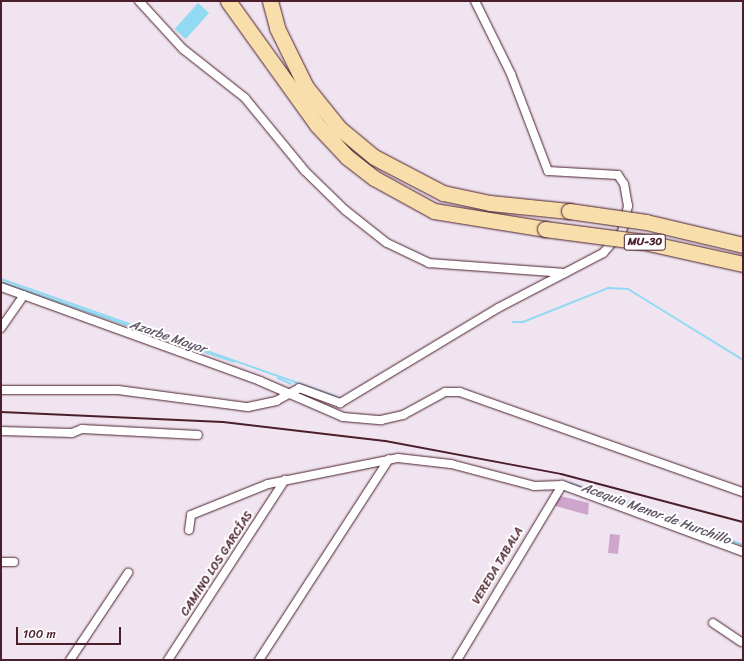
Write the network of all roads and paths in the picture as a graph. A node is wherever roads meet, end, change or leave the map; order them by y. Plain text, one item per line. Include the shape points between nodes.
1 (139, 1) edge
2 (228, 1) edge
3 (270, 1) edge
4 (475, 1) edge
5 (743, 245) edge
6 (743, 264) edge
7 (566, 273) junction
8 (1, 287) edge
9 (24, 295) junction
10 (1, 328) edge
11 (1, 390) edge
12 (292, 394) junction
13 (1, 432) edge
14 (198, 435) dead end
15 (389, 460) junction
16 (285, 480) junction
17 (562, 485) junction
18 (743, 492) edge
19 (190, 530) dead end
20 (743, 552) edge
21 (1, 562) edge
22 (14, 562) dead end
23 (128, 573) dead end
24 (713, 623) dead end
25 (741, 642) dead end
26 (70, 660) edge
27 (168, 660) edge
28 (259, 660) edge
29 (457, 660) edge

1 - 7 street via 183,50 245,98 305,171 345,210 386,243 429,263
2 - 6 highway, MU-30, bridge via 317,125 363,170 403,197 434,210 524,226 644,242
3 - 5 highway, MU-30, bridge via 277,28 299,76 348,137 384,164 430,188 512,205 646,222
4 - 7 street via 511,74 548,171 618,176 628,195 622,232 594,259
7 - 12 street via 498,308 340,403 299,388
8 - 9 street
9 - 10 street
9 - 12 street
11 - 12 street via 118,390 248,408
12 - 18 street via 343,416 381,420 403,415 446,392 460,392
13 - 14 street via 72,433 82,429
15 - 16 street
15 - 17 street via 451,464 534,486
15 - 28 street
16 - 19 street via 191,515
16 - 27 street, CAMINO LOS GARCÍAS
17 - 20 street
17 - 29 street, VEREDA TABALA
21 - 22 street
23 - 26 street
24 - 25 street

